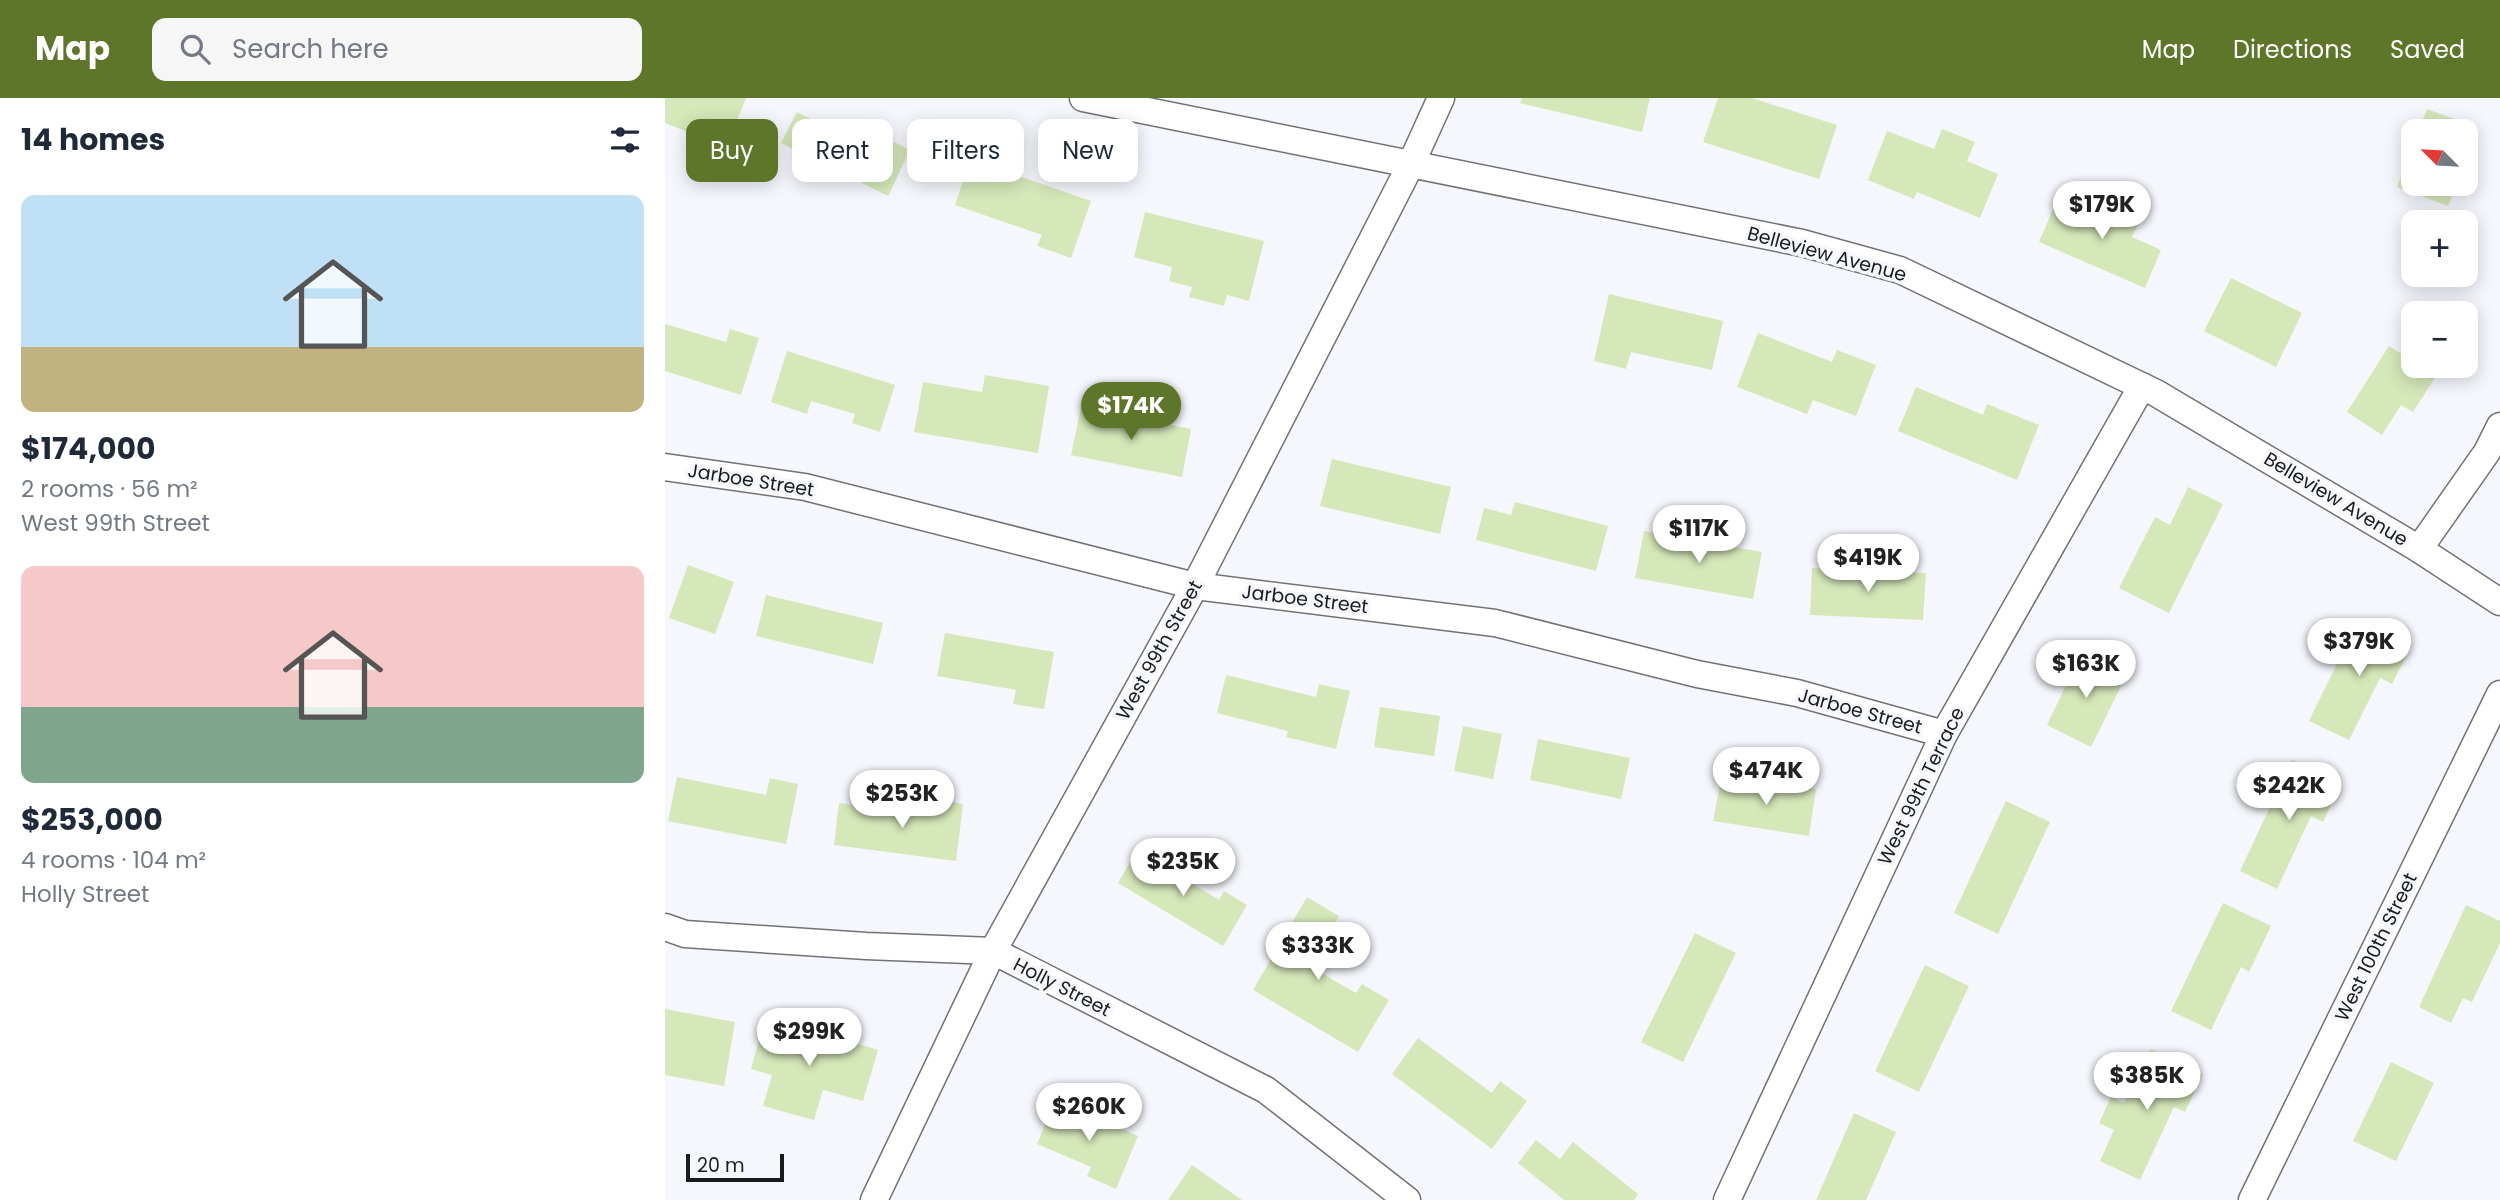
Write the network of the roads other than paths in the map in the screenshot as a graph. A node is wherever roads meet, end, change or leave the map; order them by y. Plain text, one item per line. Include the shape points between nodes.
1 (1083, 98) edge
2 (1441, 98) edge
3 (1411, 164) junction
4 (2142, 386) junction
5 (2500, 426) edge
6 (665, 467) edge
7 (2419, 549) junction
8 (1195, 586) junction
9 (2500, 603) edge
10 (2500, 694) edge
11 (1944, 734) junction
12 (665, 927) edge
13 (993, 951) junction
14 (874, 1200) edge
15 (1407, 1200) edge
16 (1727, 1200) edge
17 (2252, 1200) edge

1 - 3 street, Belleview Avenue
2 - 3 street, West 99th Street
3 - 4 street, Belleview Avenue via 1802,243 1900,270
3 - 8 street, West 99th Street
4 - 7 street, Belleview Avenue
4 - 11 street, West 99th Terrace
5 - 7 street
6 - 8 street, Jarboe Street via 805,486
7 - 9 street, Belleview Avenue
8 - 11 street, Jarboe Street via 1495,623 1697,674 1797,693
8 - 13 street, West 99th Street
10 - 17 street, West 100th Street
11 - 16 street, West 99th Terrace
12 - 13 street, Holly Street via 685,934
13 - 14 street, West 99th Street
13 - 15 street, Holly Street via 1266,1090

